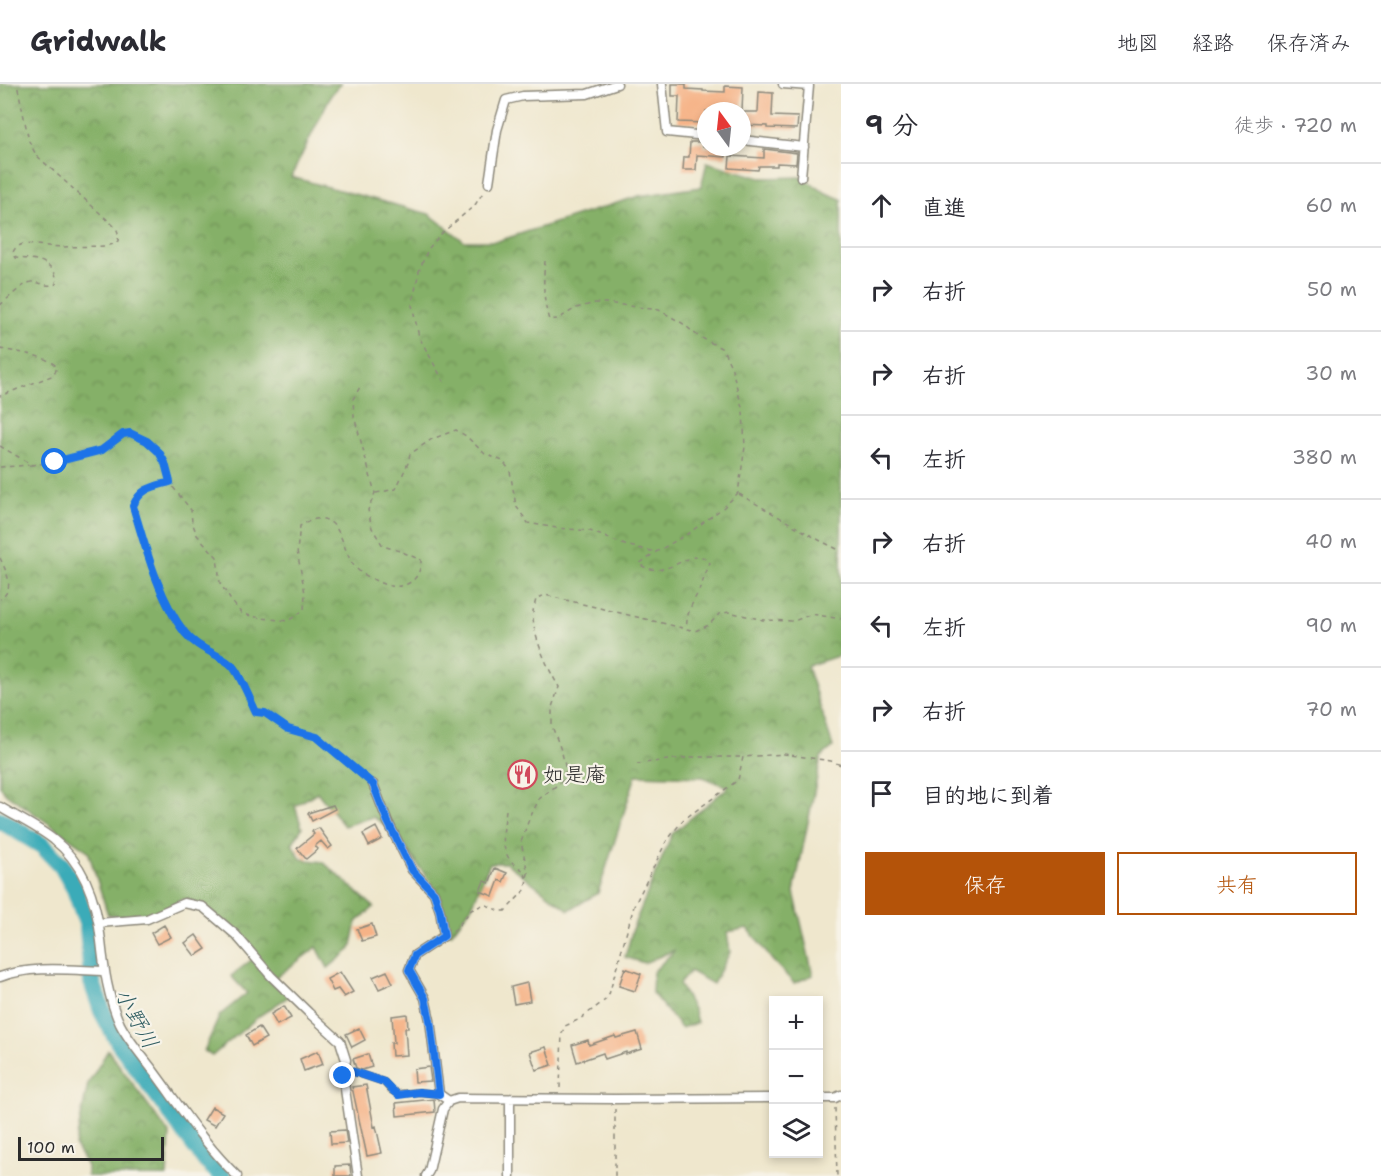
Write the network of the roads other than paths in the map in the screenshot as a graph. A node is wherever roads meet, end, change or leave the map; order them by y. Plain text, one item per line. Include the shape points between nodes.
1 (616, 84) edge
2 (662, 84) edge
3 (783, 84) edge
4 (697, 135) edge
5 (751, 141) edge
6 (804, 147) junction
7 (801, 177) dead end
8 (489, 183) road end
9 (373, 784) road end
10 (0, 807) edge
11 (99, 922) junction
12 (105, 971) junction
13 (0, 977) edge
14 (345, 1069) junction
15 (439, 1094) junction
16 (838, 1096) edge
17 (769, 1098) edge
18 (823, 1098) edge
19 (510, 1099) junction
20 (449, 1101) junction
21 (237, 1176) edge
22 (358, 1176) edge
23 (426, 1176) edge
24 (510, 1176) edge

1 - 8 street via 587,93 506,100
2 - 4 street via 667,132
3 - 6 street via 809,86
5 - 6 street
6 - 7 street
9 - 15 street via 412,870 434,893 440,911 444,936 415,955 409,970 425,998
10 - 11 street via 54,841 74,860 85,879
11 - 12 street
11 - 14 street via 147,919 184,903 203,907 236,935 271,976 340,1041
12 - 13 street via 40,970
12 - 21 street via 121,1026 196,1129
14 - 15 lane via 384,1082 398,1095
14 - 22 street
15 - 20 street
16 - 18 street
17 - 19 street
19 - 20 street
19 - 24 street
20 - 23 street via 443,1109

